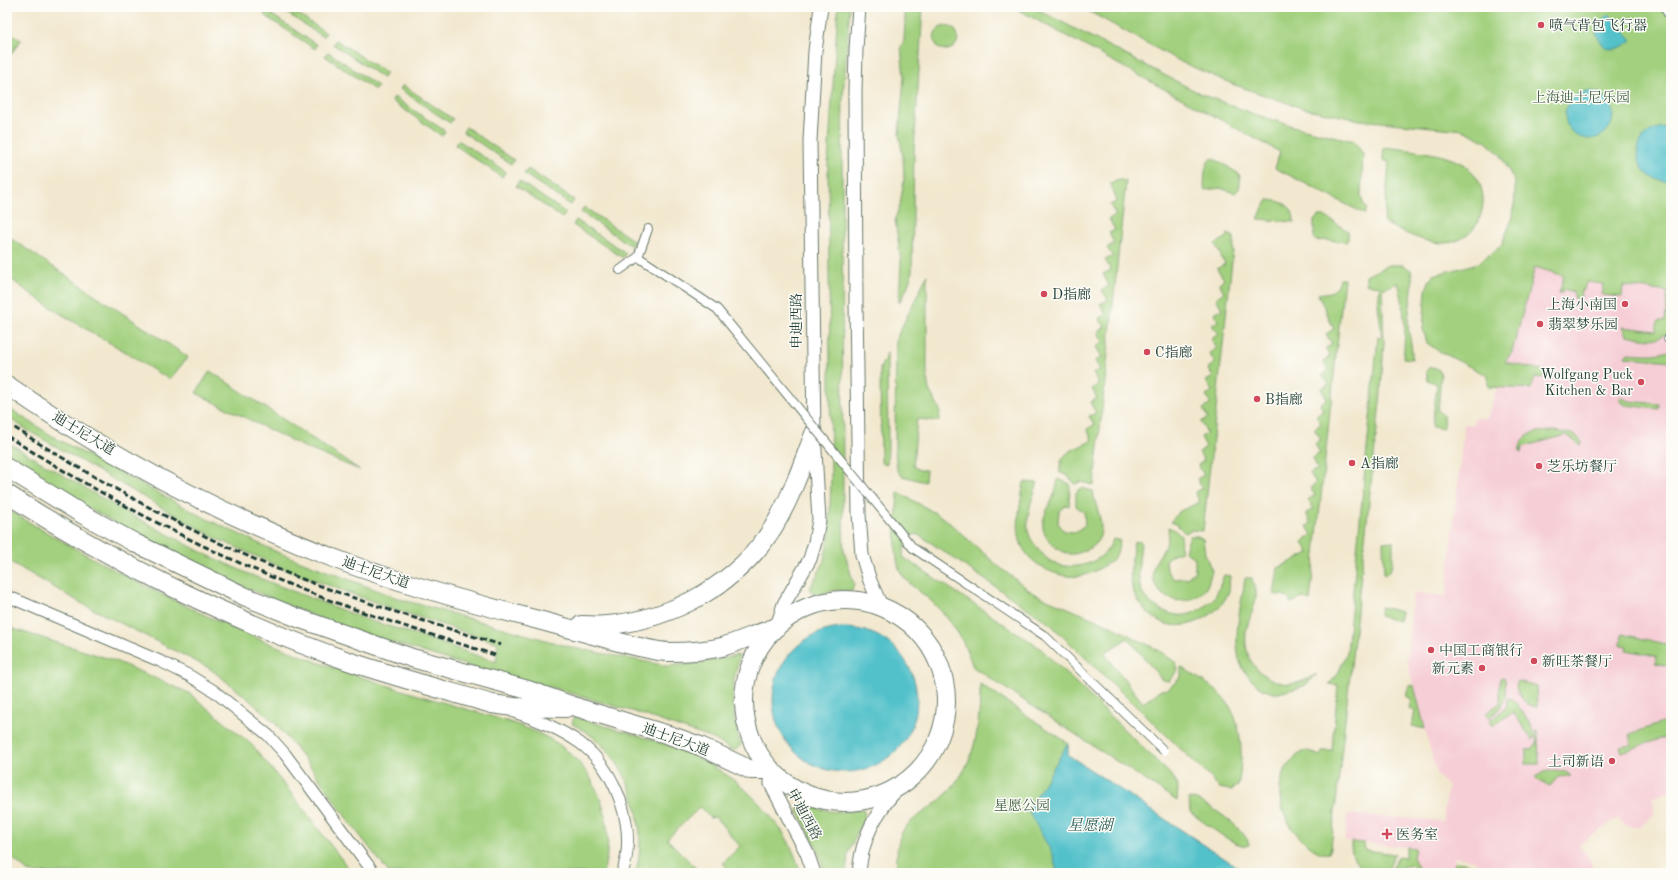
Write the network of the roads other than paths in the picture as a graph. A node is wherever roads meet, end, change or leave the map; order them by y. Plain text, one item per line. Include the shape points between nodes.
1 (821, 7) edge
2 (859, 7) edge
3 (1664, 7) edge
4 (1671, 18) edge
5 (648, 229) dead end
6 (638, 257) junction
7 (620, 270) dead end
8 (7, 385) edge
9 (814, 434) junction
10 (7, 468) edge
11 (7, 494) edge
12 (7, 596) edge
13 (882, 608) junction
14 (556, 625) junction
15 (777, 627) junction
16 (492, 704) junction
17 (579, 708) junction
18 (1164, 752) dead end
19 (771, 770) junction
20 (904, 784) junction
21 (623, 871) edge
22 (373, 872) edge
23 (814, 873) edge
24 (859, 873) edge

1 - 9 street, 申迪西路 via 815,51 810,141
2 - 13 street via 856,49 856,301 859,514 862,555
3 - 4 street
5 - 6 street
6 - 7 street
6 - 18 street, bridge via 717,309 913,548 1045,636
8 - 14 highway, 迪士尼大道 via 75,428 180,488 290,540 403,582 477,605
9 - 14 highway via 774,526 752,556 723,582 665,613 640,620 608,625
9 - 15 street, 申迪西路 via 819,520 815,542 810,559 784,604
10 - 17 highway, 迪士尼大道 via 135,543 244,596 356,640 548,696
11 - 16 highway, 迪士尼大道 via 125,562 235,615 347,660
12 - 22 street via 162,662 214,691 268,735 285,754
13 - 15 highway via 867,603 834,601 804,609
13 - 20 highway via 899,617 928,644 937,661 946,700 939,738 918,771
14 - 15 highway, 迪士尼大道 via 667,652 701,651 721,647
15 - 19 highway via 757,652 746,681 745,713 753,744
16 - 17 highway, 迪士尼大道 via 514,708
16 - 21 street via 562,732 581,744 598,760 612,780 622,804 627,834
17 - 19 highway, 迪士尼大道 via 700,746 752,770
19 - 20 highway via 795,789 812,797 835,802 859,802 877,797
19 - 23 street, 申迪西路 via 770,784 807,853
20 - 24 street via 886,802 874,822 865,842

